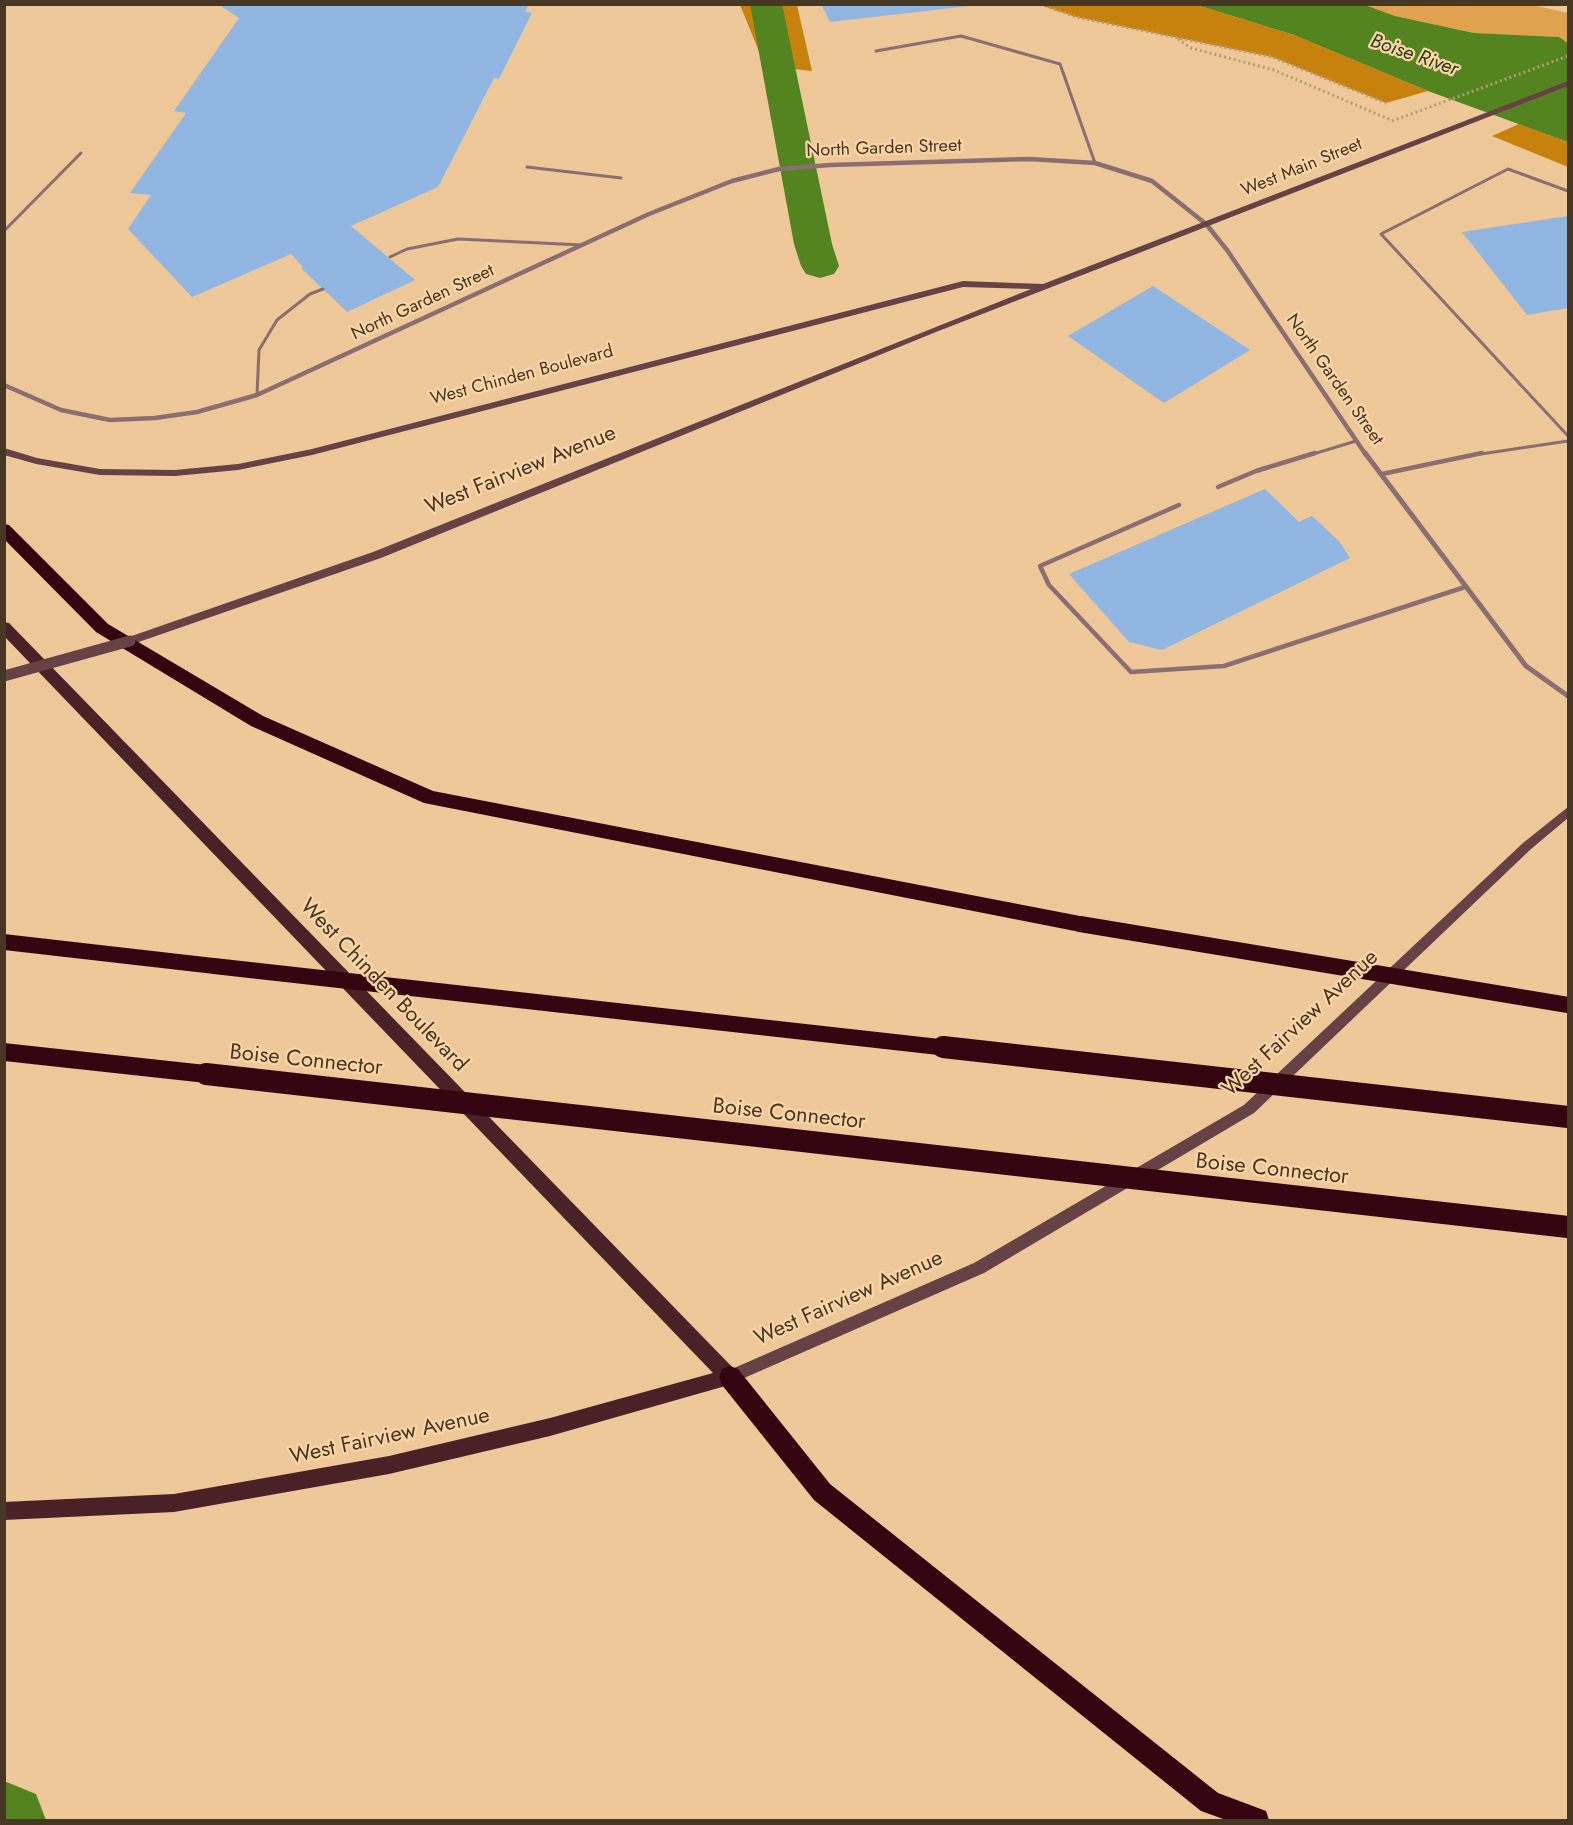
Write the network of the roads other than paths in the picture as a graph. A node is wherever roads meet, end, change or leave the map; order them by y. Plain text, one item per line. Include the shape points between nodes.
1 (876, 51) dead end
2 (1569, 83) edge
3 (81, 153) dead end
4 (1095, 163) junction
5 (527, 167) dead end
6 (621, 178) dead end
7 (1569, 191) edge
8 (1206, 224) junction
9 (4, 231) edge
10 (582, 245) junction
11 (390, 257) dead end
12 (1047, 286) junction
13 (323, 289) dead end
14 (4, 385) edge
15 (257, 395) junction
16 (1569, 436) edge
17 (1356, 441) junction
18 (1569, 441) edge
19 (4, 451) edge
20 (1382, 474) junction
21 (1218, 487) dead end
22 (1179, 505) dead end
23 (4, 529) edge
24 (1465, 587) junction
25 (4, 627) edge
26 (4, 676) edge
27 (1569, 696) edge
28 (1569, 812) edge
29 (4, 942) edge
30 (1569, 1005) edge
31 (4, 1052) edge
32 (1569, 1117) edge
33 (1569, 1227) edge
34 (730, 1377) junction
35 (4, 1511) edge
36 (1257, 1821) edge

1 - 4 lane via 961,36 1060,64
2 - 8 main road, West Main Street
3 - 9 lane
4 - 8 street, North Garden Street via 1152,181
4 - 10 street, North Garden Street via 1029,159 779,169 673,203
5 - 6 lane
7 - 16 lane via 1508,170 1381,234
8 - 12 main road, West Main Street
8 - 17 street, North Garden Street
10 - 11 lane via 458,239 407,249
10 - 15 street, North Garden Street
12 - 19 main road, West Chinden Boulevard via 963,284 312,452 238,467 175,473 100,472
12 - 26 main road, West Fairview Avenue, bridge via 377,555 151,634
13 - 15 lane via 310,294 277,320 259,351
14 - 15 street, North Garden Street via 61,410 110,420 197,412
17 - 20 street, North Garden Street
17 - 21 lane via 1256,471
18 - 20 lane via 1498,450
20 - 24 street, North Garden Street
22 - 24 lane via 1040,566 1049,585 1131,672 1224,666
23 - 30 highway, bridge via 102,628 256,721 430,798 1080,924
24 - 27 street, North Garden Street via 1526,666
25 - 34 main road, West Chinden Boulevard
28 - 34 main road, West Fairview Avenue via 1527,846 1249,1109 979,1268
29 - 32 highway, bridge
31 - 33 highway, Boise Connector, bridge
34 - 35 main road, West Fairview Avenue via 550,1427 389,1465 174,1503
34 - 36 highway via 822,1492 1210,1802

